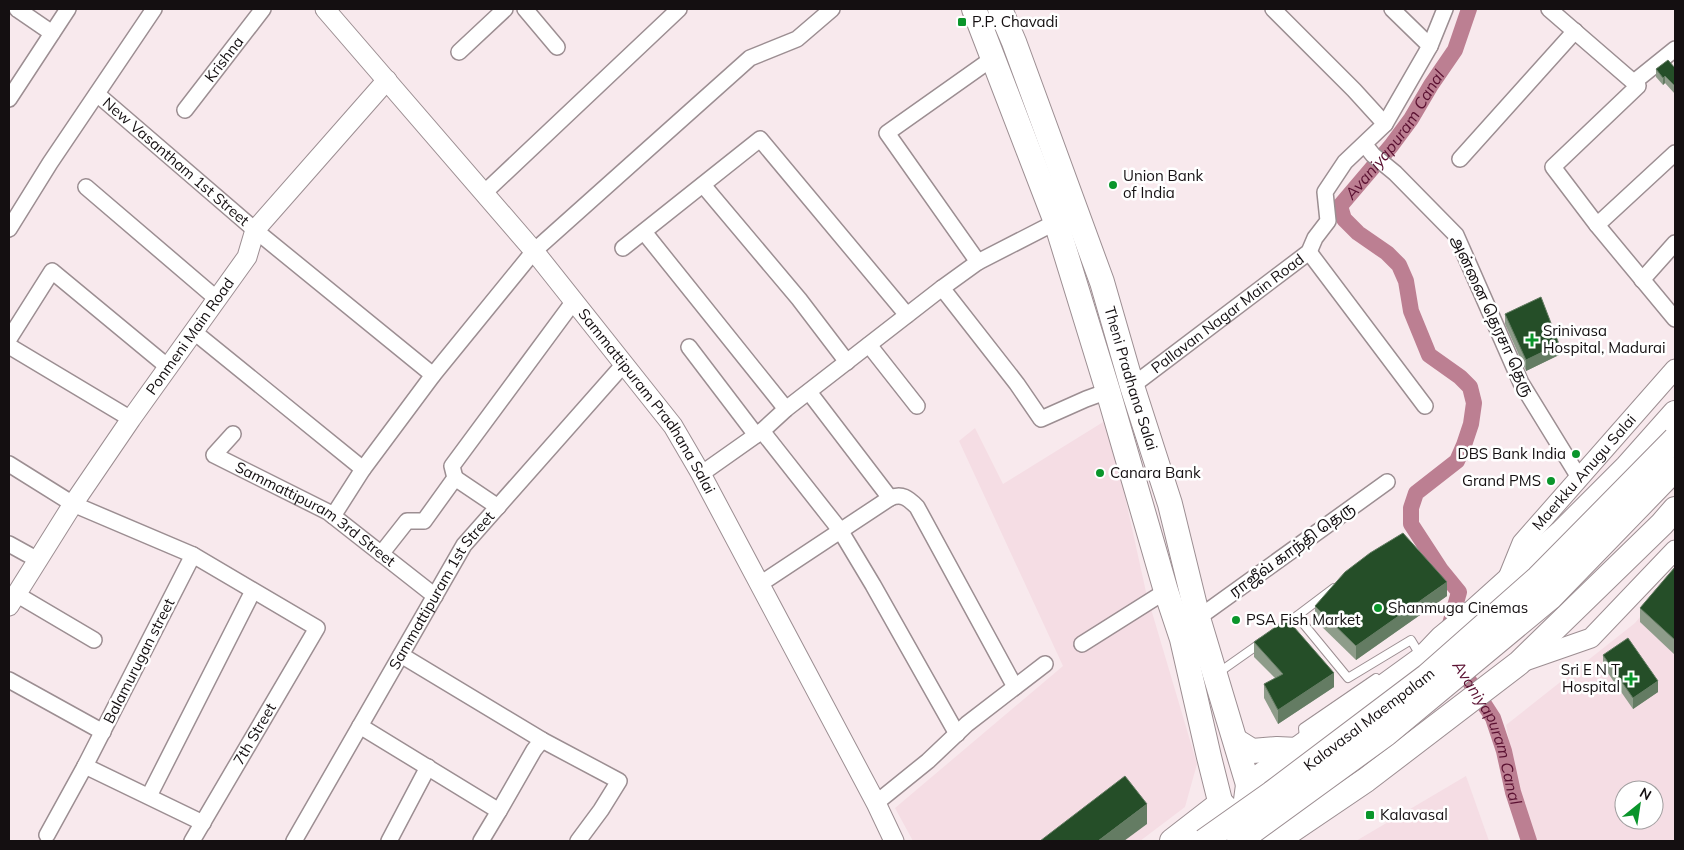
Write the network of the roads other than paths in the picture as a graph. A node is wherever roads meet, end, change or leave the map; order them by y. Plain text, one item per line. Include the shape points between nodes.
1 (17, 9) edge
2 (68, 9) edge
3 (154, 9) edge
4 (263, 9) edge
5 (325, 9) edge
6 (505, 9) edge
7 (524, 9) edge
8 (679, 9) edge
9 (832, 9) edge
10 (974, 9) edge
11 (1000, 9) edge
12 (1272, 9) edge
13 (1392, 9) edge
14 (1445, 9) edge
15 (1549, 9) edge
16 (1575, 31) junction
17 (52, 33) junction
18 (1430, 46) junction
19 (557, 47) dead end
20 (1675, 49) edge
21 (459, 52) dead end
22 (993, 58) junction
23 (387, 80) junction
24 (1634, 82) junction
25 (97, 94) junction
26 (9, 98) edge
27 (185, 110) dead end
28 (1385, 124) junction
29 (1369, 150) junction
30 (1675, 153) edge
31 (1460, 159) dead end
32 (703, 185) junction
33 (86, 187) dead end
34 (484, 193) junction
35 (1056, 222) junction
36 (1597, 225) junction
37 (9, 229) edge
38 (255, 230) junction
39 (644, 232) junction
40 (1675, 242) edge
41 (623, 248) dead end
42 (534, 251) junction
43 (1309, 252) junction
44 (978, 262) junction
45 (1642, 280) junction
46 (942, 288) junction
47 (217, 299) junction
48 (574, 301) junction
49 (907, 315) junction
50 (1675, 319) edge
51 (193, 331) junction
52 (9, 339) edge
53 (868, 345) junction
54 (9, 346) edge
55 (689, 347) dead end
56 (846, 362) junction
57 (624, 364) junction
58 (168, 366) junction
59 (1675, 369) edge
60 (433, 375) junction
61 (1132, 386) junction
62 (1108, 391) junction
63 (809, 392) junction
64 (917, 406) dead end
65 (1425, 406) dead end
66 (786, 409) junction
67 (1675, 413) edge
68 (131, 419) junction
69 (759, 433) junction
70 (233, 434) dead end
71 (1675, 440) edge
72 (9, 464) edge
73 (1675, 469) edge
74 (363, 470) junction
75 (701, 474) junction
76 (455, 478) junction
77 (1580, 479) junction
78 (1387, 482) dead end
79 (890, 498) junction
80 (73, 504) junction
81 (498, 507) junction
82 (1675, 509) edge
83 (333, 516) junction
84 (840, 530) junction
85 (9, 544) edge
86 (1675, 550) edge
87 (381, 554) junction
88 (193, 555) junction
89 (38, 560) junction
90 (1341, 582) edge
91 (1506, 583) junction
92 (760, 584) junction
93 (254, 591) junction
94 (1166, 591) junction
95 (435, 596) junction
96 (12, 600) edge
97 (1297, 616) junction
98 (1198, 618) junction
99 (1274, 632) edge
100 (1267, 638) edge
101 (94, 640) dead end
102 (1082, 644) dead end
103 (401, 655) junction
104 (1422, 659) junction
105 (1044, 664) dead end
106 (1510, 670) junction
107 (1215, 676) junction
108 (9, 680) edge
109 (1015, 687) junction
110 (360, 726) junction
111 (103, 732) junction
112 (957, 734) junction
113 (542, 740) junction
114 (1236, 741) junction
115 (1301, 748) junction
116 (1209, 757) junction
117 (85, 766) junction
118 (428, 767) junction
119 (1366, 780) junction
120 (1248, 785) junction
121 (149, 796) junction
122 (876, 803) junction
123 (1221, 803) junction
124 (499, 811) junction
125 (203, 823) junction
126 (47, 835) dead end
127 (1238, 837) edge
128 (192, 841) edge
129 (294, 841) edge
130 (389, 841) edge
131 (481, 841) edge
132 (578, 841) edge
133 (894, 841) edge
134 (1154, 841) edge
135 (1172, 841) edge
136 (1204, 841) edge
137 (1261, 841) edge
138 (1265, 841) edge
139 (1276, 841) edge
140 (1304, 841) edge

1 - 17 street
2 - 17 street
3 - 25 street
4 - 27 street, Krishna
5 - 23 street, Sammattipuram Pradhana Salai
6 - 21 street
7 - 19 street
8 - 34 street
9 - 42 street via 797,39 750,58
10 - 22 main road, Theni Pradhana Salai
11 - 61 main road, Theni Pradhana Salai via 1102,282
12 - 28 street
13 - 18 street
14 - 18 street, Pallavan Nagar Main Road
15 - 16 street
16 - 24 street
16 - 31 street
17 - 26 street
18 - 28 street, Pallavan Nagar Main Road
20 - 24 street
22 - 35 main road, Theni Pradhana Salai
22 - 44 street via 887,133
23 - 34 street, Sammattipuram Pradhana Salai
23 - 38 street, Ponmeni Main Road
24 - 36 street via 1638,86 1553,167
25 - 37 street
25 - 38 street, New Vasantham 1st Street
28 - 29 street, Pallavan Nagar Main Road
29 - 43 street, Pallavan Nagar Main Road via 1345,162 1325,192 1328,222
29 - 77 street, அன்னை தெரசா தெரு via 1456,235 1522,383
30 - 36 street
32 - 39 street
32 - 49 street via 760,139
32 - 56 street via 799,299
33 - 47 street
34 - 42 street, Sammattipuram Pradhana Salai
35 - 44 street
35 - 62 main road, Theni Pradhana Salai
36 - 45 street
38 - 47 street, Ponmeni Main Road via 247,257
38 - 60 street, New Vasantham 1st Street
39 - 41 street
39 - 66 street
40 - 45 street
42 - 48 street, Sammattipuram Pradhana Salai
42 - 60 street
43 - 61 street, Pallavan Nagar Main Road
43 - 65 street
44 - 46 street
45 - 50 street
46 - 49 street
46 - 62 street via 1041,420
47 - 51 street, Ponmeni Main Road
48 - 57 street, Sammattipuram Pradhana Salai
48 - 76 street via 452,466
49 - 53 street
51 - 58 street, Ponmeni Main Road
51 - 74 street
52 - 58 street via 52,271
53 - 56 street
53 - 64 street
54 - 68 street
55 - 69 street
56 - 63 street
57 - 75 street, Sammattipuram Pradhana Salai via 673,426
57 - 81 street, Sammattipuram 1st Street
58 - 68 street, Ponmeni Main Road
59 - 77 street, Maerkku Anugu Salai
60 - 74 street
61 - 98 main road, Theni Pradhana Salai via 1170,504
62 - 94 main road, Theni Pradhana Salai
63 - 66 street
63 - 79 street
66 - 69 street
67 - 91 main road via 1574,520
68 - 80 street, Ponmeni Main Road
69 - 75 street
69 - 84 street
70 - 83 street, Sammattipuram 3rd Street via 214,455
71 - 136 main road, Kalavasal Maempalam, bridge via 1538,578 1427,676
72 - 80 street
73 - 127 main road, Kalavasal Maempalam, bridge via 1551,597 1386,734
74 - 83 street
75 - 92 street, Sammattipuram Pradhana Salai
76 - 81 street
76 - 87 street via 424,521 407,521
77 - 91 street, Maerkku Anugu Salai via 1522,543
78 - 98 street, ராஜீவ் காந்தி தெரு
79 - 84 street
79 - 109 street via 898,495 907,497 917,507
80 - 88 street
80 - 89 street, Ponmeni Main Road
81 - 95 street, Sammattipuram 1st Street via 464,545
82 - 106 main road
83 - 87 street, Sammattipuram 3rd Street
84 - 92 street
84 - 112 street
85 - 89 street
86 - 106 street via 1592,638
87 - 95 street, Sammattipuram 3rd Street
88 - 93 street
88 - 111 street, Balamurugan street
89 - 96 street, Ponmeni Main Road
90 - 97 lane
91 - 104 main road
92 - 122 street, Sammattipuram Pradhana Salai
93 - 121 street
93 - 125 street, 7th Street via 317,628
94 - 102 street
94 - 116 main road, Theni Pradhana Salai via 1182,639
95 - 103 street, Sammattipuram 1st Street
96 - 101 street
97 - 99 lane
97 - 104 lane via 1348,678 1411,640
98 - 107 main road, Theni Pradhana Salai
100 - 107 lane
103 - 110 street, Sammattipuram 1st Street
103 - 113 street
104 - 115 main road via 1389,673
105 - 109 street
106 - 119 main road
107 - 114 main road, Theni Pradhana Salai
108 - 111 street
109 - 112 street
110 - 118 street
110 - 129 street, Sammattipuram 1st Street
111 - 117 street, Balamurugan street
112 - 122 street
113 - 124 street
113 - 132 street via 619,782
114 - 115 main road via 1252,751
114 - 120 main road, Theni Pradhana Salai
115 - 120 main road
116 - 123 main road, Theni Pradhana Salai
116 - 134 main road via 1208,781 1200,805
117 - 121 street
117 - 126 street, Balamurugan street
118 - 124 street
118 - 130 street
119 - 139 main road
119 - 140 main road via 1361,802
120 - 127 main road
120 - 138 main road, Theni Pradhana Salai
121 - 125 street
122 - 133 street, Sammattipuram Pradhana Salai
123 - 127 main road, Theni Pradhana Salai
123 - 135 main road
124 - 131 street
125 - 128 street, 7th Street
127 - 137 main road

